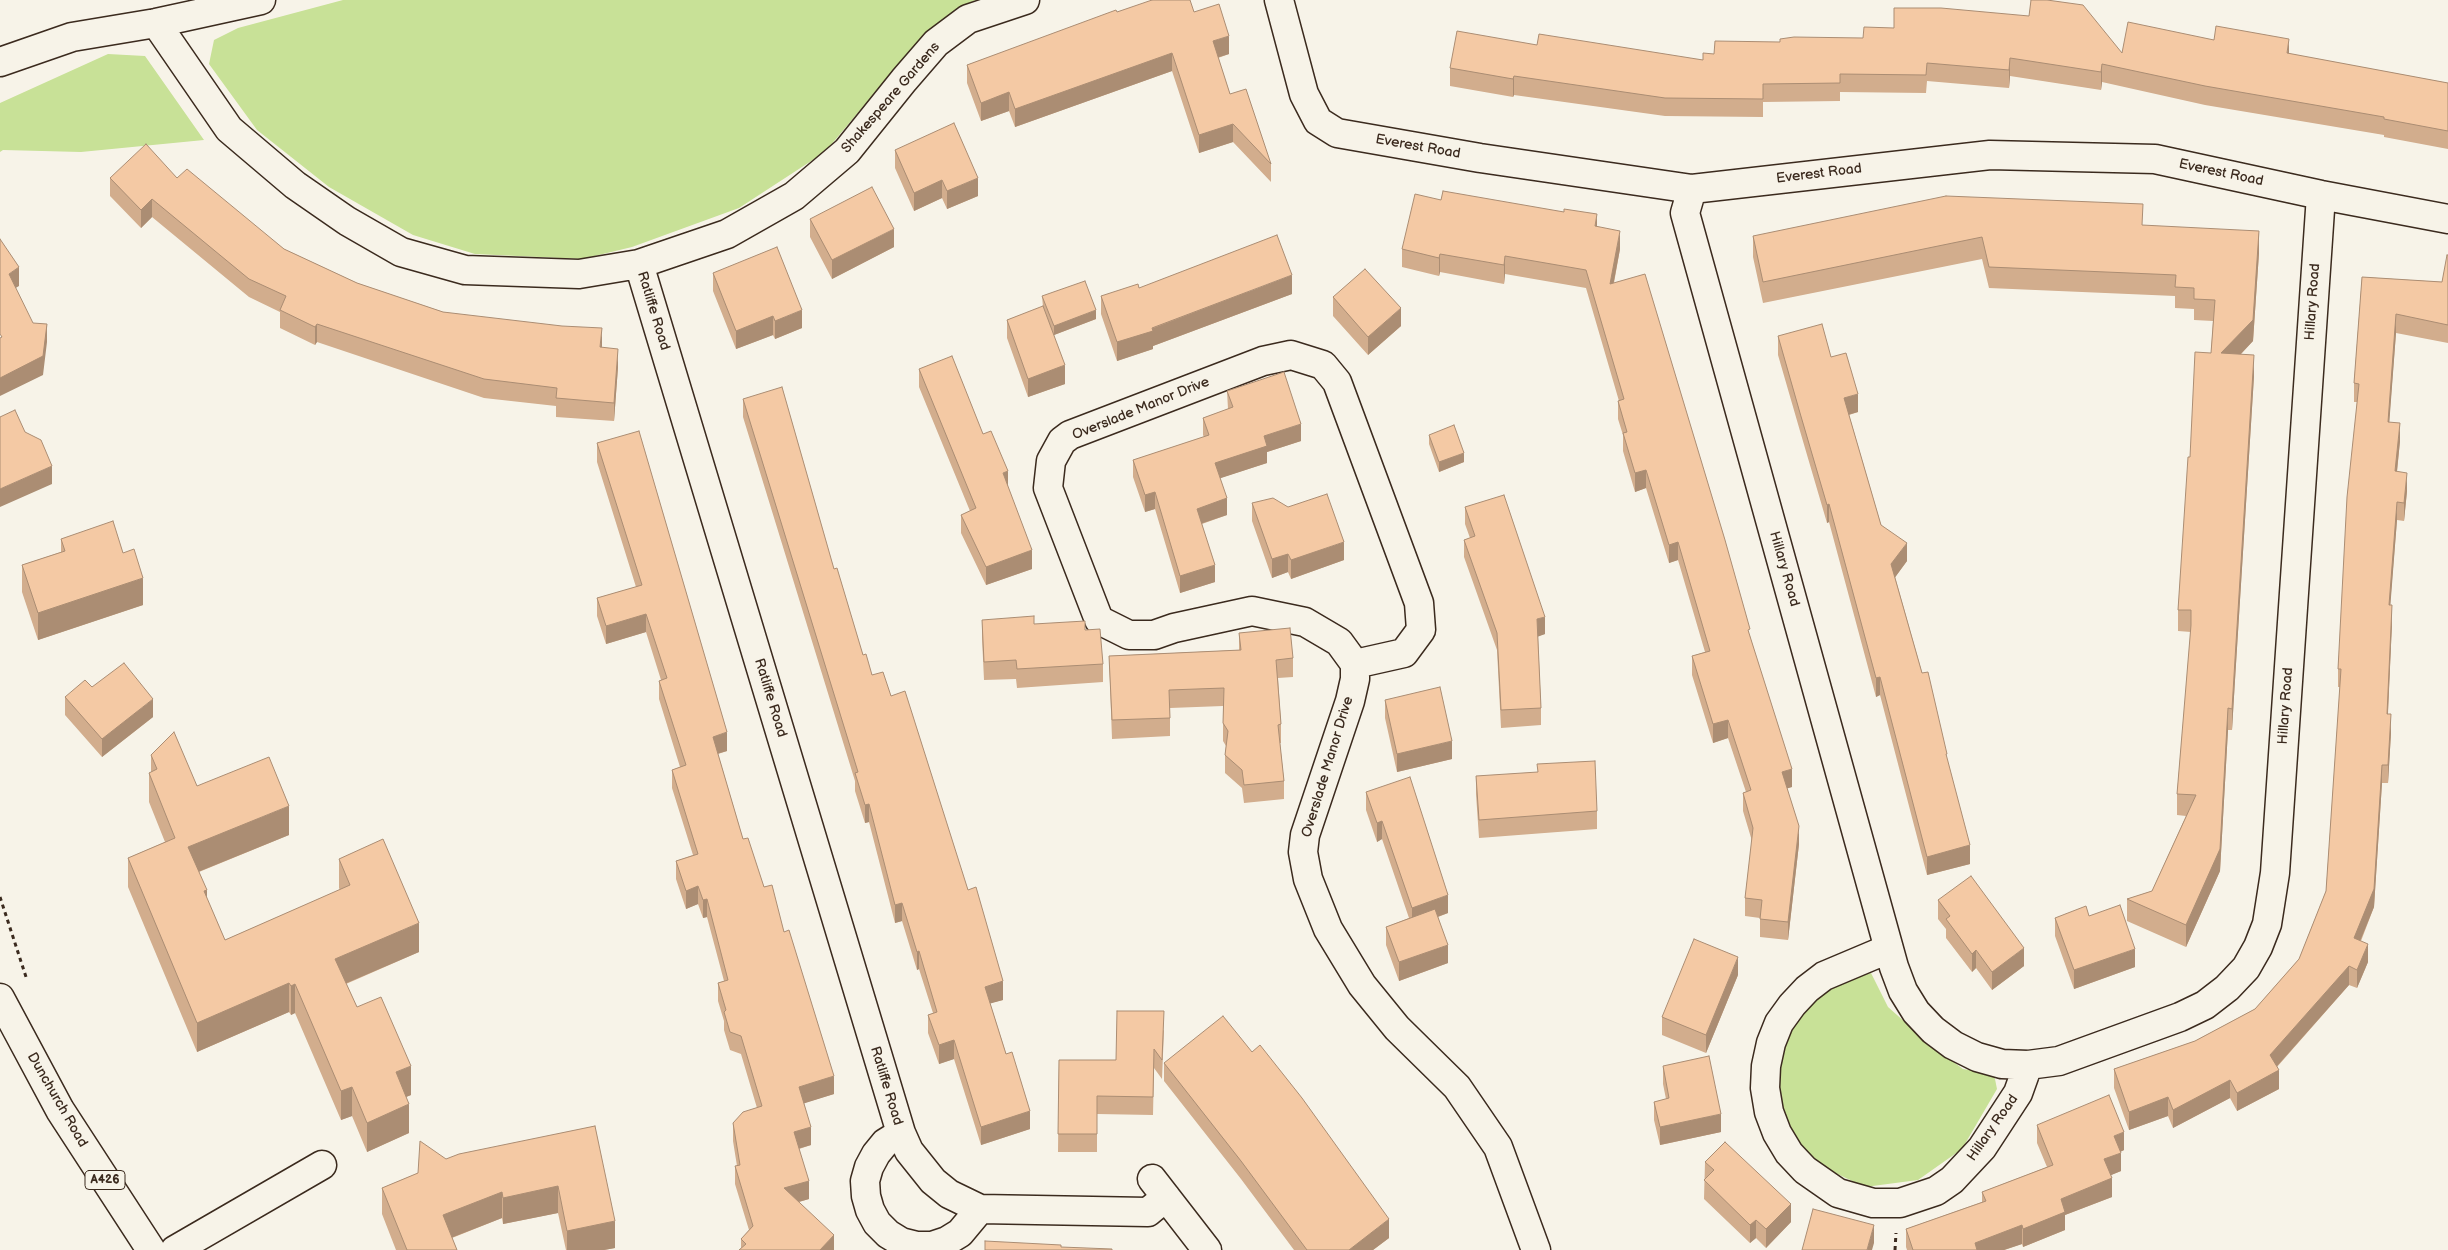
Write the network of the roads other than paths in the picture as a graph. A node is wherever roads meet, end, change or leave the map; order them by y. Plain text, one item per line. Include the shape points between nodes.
1 (261, 0) edge
2 (1025, 0) edge
3 (1279, 0) edge
4 (218, 4) edge
5 (156, 23) junction
6 (0, 62) edge
7 (1692, 189) junction
8 (2321, 195) junction
9 (2448, 220) edge
10 (639, 264) junction
11 (1355, 664) junction
12 (1888, 949) junction
13 (0, 998) edge
14 (2028, 1065) junction
15 (900, 1133) junction
16 (322, 1164) dead end
17 (980, 1209) junction
18 (143, 1247) edge
19 (175, 1250) edge
20 (1206, 1250) edge
21 (1536, 1250) edge

1 - 4 main road
2 - 10 main road, Shakespeare Gardens via 968,19 936,43 847,151 794,196 727,234
3 - 7 main road, Everest Road via 1304,94 1318,121 1337,133
4 - 5 main road
5 - 6 main road via 72,37
5 - 10 main road, Shakespeare Gardens via 229,129 295,185 347,221 401,252 465,270 513,273 579,274
7 - 8 main road, Everest Road via 1990,155 2155,159
7 - 12 main road, Hillary Road via 1685,213
8 - 9 main road, Everest Road
8 - 14 main road, Hillary Road via 2275,873 2267,924 2246,968 2205,1005 2060,1061
10 - 15 main road, Ratliffe Road
11 - 11 main road, Overslade Manor Drive via 1404,653 1421,630 1419,603 1337,382 1323,365 1291,355 1263,361 1070,435 1062,442 1051,461 1048,488 1099,620 1129,634 1154,635 1252,611 1305,622 1339,642
11 - 21 main road, Overslade Manor Drive via 1350,701 1305,835 1303,852 1308,879 1328,929 1362,985 1397,1028 1457,1087 1498,1147
12 - 14 main road, Hillary Road via 1903,991 1933,1030 1976,1056 2002,1064
12 - 14 main road, Hillary Road via 1824,976 1807,989 1780,1023 1771,1043 1765,1088 1769,1112 1789,1153 1805,1170 1838,1193 1873,1203 1900,1203 1936,1191 1952,1180 1982,1148 2018,1093
13 - 18 main road, Dunchurch Road / A426 via 60,1110
15 - 17 main road, Ratliffe Road via 933,1182
15 - 17 main road, Ratliffe Road via 876,1154 865,1181 870,1210 888,1234 916,1246 932,1246 960,1233
16 - 19 main road
17 - 20 main road, Ratliffe Road via 1148,1212 1159,1188

